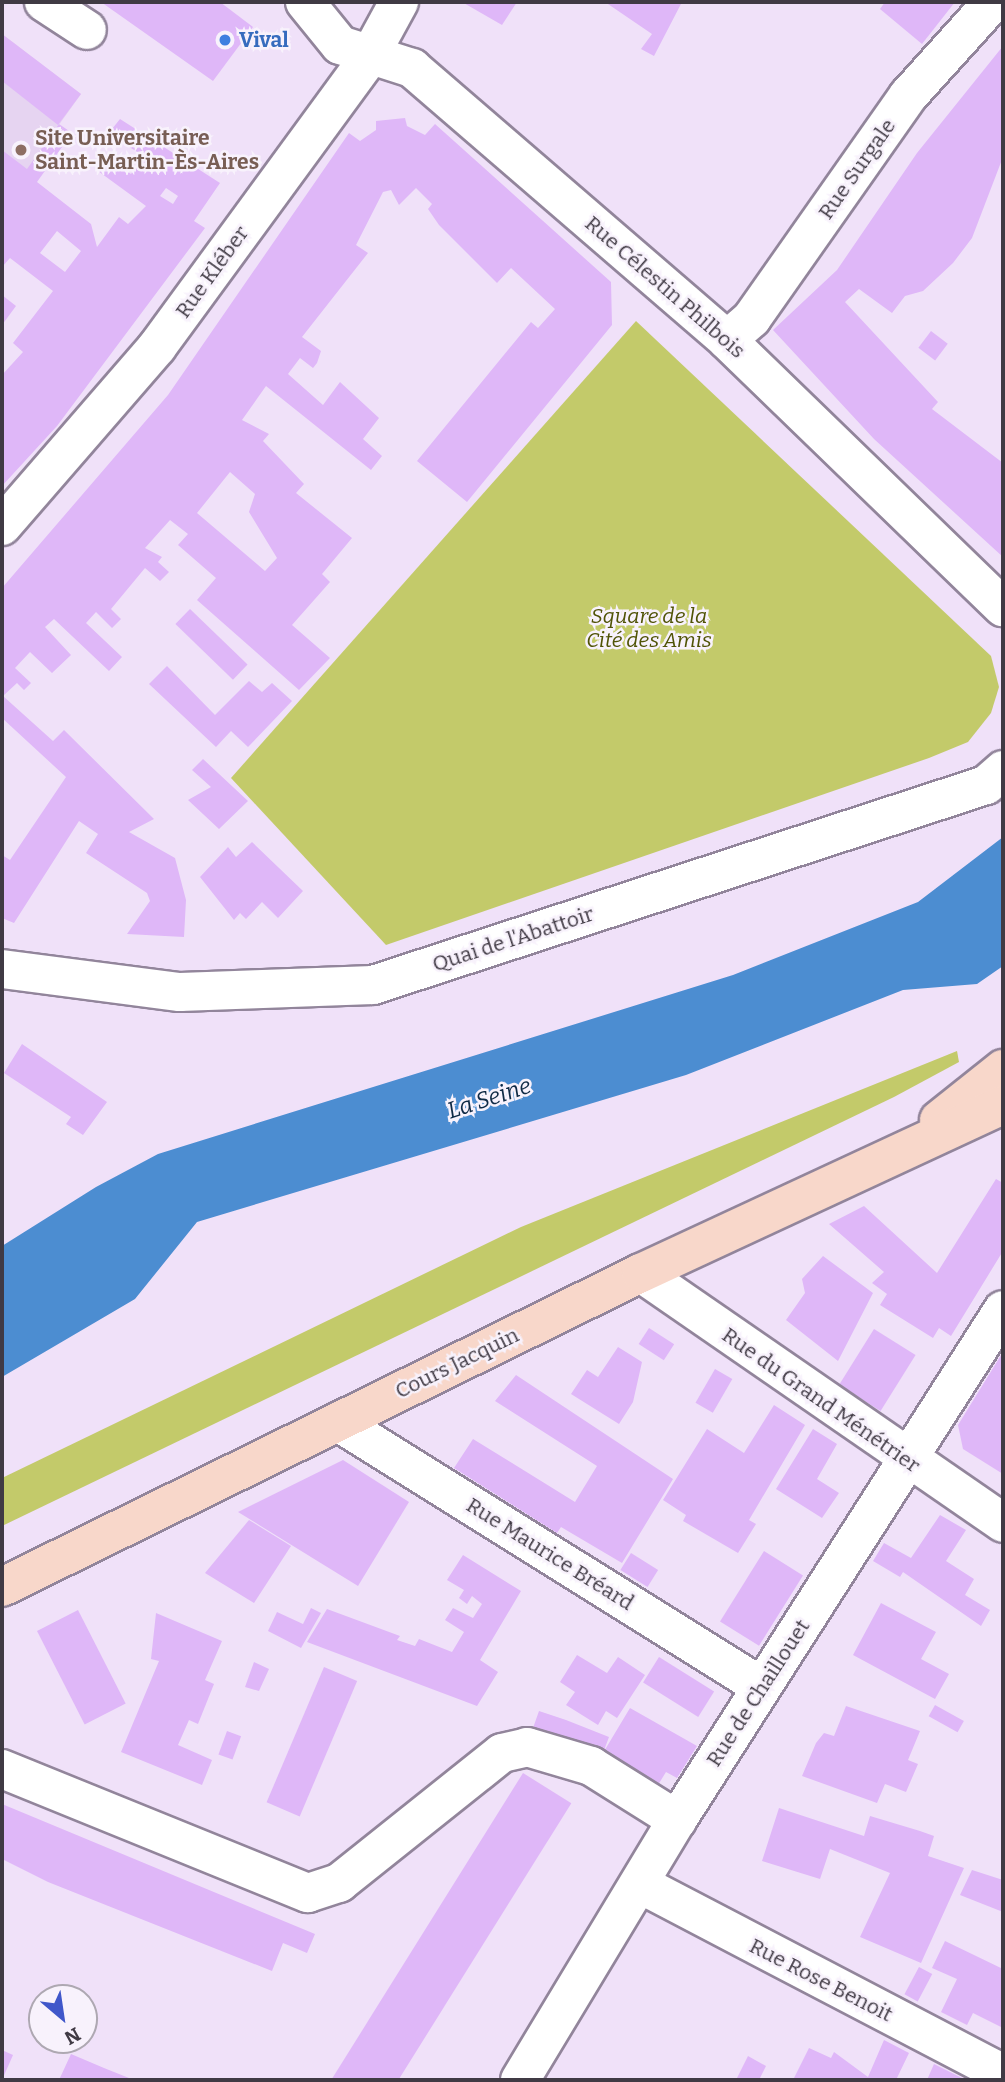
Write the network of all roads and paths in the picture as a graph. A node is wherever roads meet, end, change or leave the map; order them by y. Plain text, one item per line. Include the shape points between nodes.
1 (44, 2) edge
2 (305, 2) edge
3 (399, 2) edge
4 (993, 2) edge
5 (87, 30) dead end
6 (369, 57) junction
7 (727, 340) junction
8 (5, 517) edge
9 (1003, 607) edge
10 (1003, 770) edge
11 (2, 969) edge
12 (1003, 1069) edge
13 (1003, 1105) edge
14 (914, 1142) junction
15 (641, 1273) junction
16 (1003, 1310) edge
17 (338, 1422) junction
18 (910, 1464) junction
19 (1003, 1523) edge
20 (2, 1587) edge
21 (761, 1686) junction
22 (2, 1769) edge
23 (677, 1820) junction
24 (640, 1884) junction
25 (1003, 2074) edge
26 (520, 2080) edge

1 - 5 street
2 - 6 street, Rue Célestin Philbois via 340,44
3 - 6 street, Rue Kléber
4 - 7 street, Rue Surgale via 908,96 752,318
6 - 7 street, Rue Célestin Philbois via 412,68
6 - 8 street, Rue Kléber via 157,347
7 - 9 street, Rue Célestin Philbois
10 - 11 street, Quai de l'Abattoir via 986,785 373,985 180,992
12 - 14 main road, Cours Jacquin
13 - 14 main road, Cours Jacquin
14 - 15 main road, Cours Jacquin
15 - 17 main road, Cours Jacquin
15 - 18 street, Rue du Grand Ménétrier
16 - 18 street, Rue de Chaillouet
17 - 20 main road, Cours Jacquin
17 - 21 street, Rue Maurice Bréard
18 - 19 street, Rue du Grand Ménétrier
18 - 21 street, Rue de Chaillouet
21 - 23 street, Rue de Chaillouet
22 - 23 street via 308,1894 339,1883 502,1753 527,1746 592,1766
23 - 24 street, Rue de Chaillouet
24 - 25 street, Rue Rose Benoit
24 - 26 street, Rue de Chaillouet

